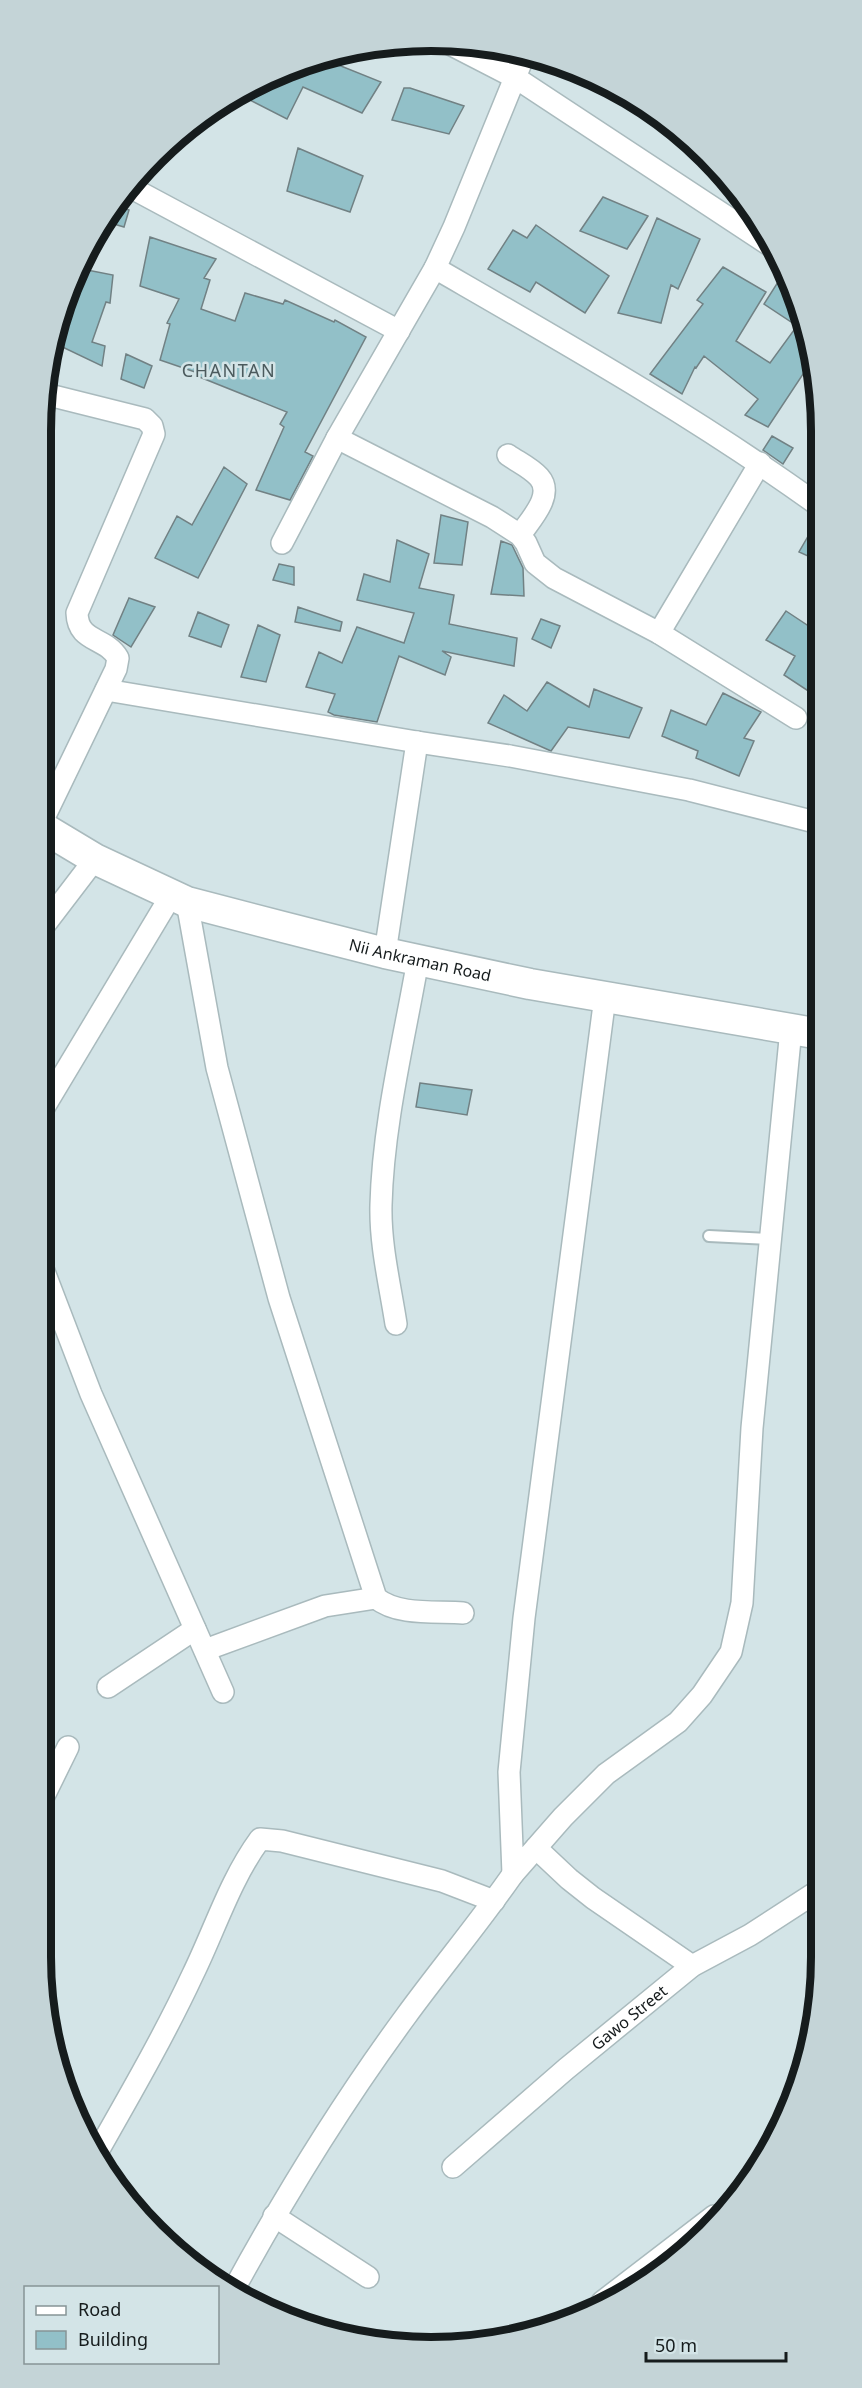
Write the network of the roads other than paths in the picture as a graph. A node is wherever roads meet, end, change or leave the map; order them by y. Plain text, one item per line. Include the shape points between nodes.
1 (467, 53) edge
2 (522, 62) edge
3 (516, 78) junction
4 (137, 191) edge
5 (758, 237) edge
6 (435, 268) junction
7 (399, 331) junction
8 (53, 396) edge
9 (337, 438) junction
10 (508, 455) dead end
11 (760, 463) junction
12 (811, 500) edge
13 (519, 535) junction
14 (282, 543) dead end
15 (659, 633) junction
16 (106, 690) junction
17 (796, 718) dead end
18 (417, 742) junction
19 (51, 803) edge
20 (811, 821) edge
21 (51, 833) edge
22 (95, 859) junction
23 (179, 898) junction
24 (51, 917) edge
25 (384, 953) junction
26 (418, 960) junction
27 (605, 997) junction
28 (790, 1029) junction
29 (811, 1033) edge
30 (51, 1097) edge
31 (710, 1236) dead end
32 (770, 1239) junction
33 (51, 1290) edge
34 (396, 1324) dead end
35 (376, 1598) junction
36 (463, 1613) dead end
37 (195, 1629) junction
38 (205, 1650) junction
39 (108, 1687) dead end
40 (223, 1692) dead end
41 (68, 1747) dead end
42 (51, 1782) edge
43 (536, 1848) junction
44 (513, 1874) junction
45 (811, 1895) edge
46 (494, 1901) junction
47 (692, 1966) junction
48 (101, 2145) edge
49 (453, 2167) dead end
50 (274, 2216) junction
51 (368, 2277) dead end
52 (237, 2284) edge

1 - 3 street
2 - 3 street
3 - 5 street
3 - 6 street
4 - 7 street
6 - 7 street
6 - 11 street via 614,371
7 - 9 street
8 - 16 street via 145,419 154,434 77,614 77,624 83,633 113,650 118,658
9 - 13 street via 492,517
9 - 14 street
10 - 13 street via 539,477 544,486 543,501
11 - 12 street
11 - 15 street
13 - 15 street via 542,570
15 - 17 street
16 - 18 street
16 - 19 street
18 - 20 street via 689,790
18 - 25 street
21 - 22 street, Nii Ankraman Road
22 - 23 street, Nii Ankraman Road
22 - 24 street
23 - 25 street, Nii Ankraman Road
23 - 30 street
23 - 35 street via 217,1068 279,1298
25 - 26 street, Nii Ankraman Road
26 - 27 street, Nii Ankraman Road
26 - 34 street via 390,1122 382,1195 382,1232
27 - 28 street, Nii Ankraman Road
27 - 44 street via 524,1618 509,1772
28 - 29 street, Nii Ankraman Road
28 - 32 street
31 - 32 lane
32 - 43 street via 752,1428 742,1603 731,1652 678,1722 606,1774
33 - 37 street via 91,1394
35 - 36 street via 402,1609
35 - 38 street via 325,1606
37 - 38 street
37 - 39 street
38 - 40 street
41 - 42 street
43 - 44 street
43 - 47 street via 568,1879
44 - 46 street
45 - 47 street, Gawo Street via 750,1935
46 - 48 street via 442,1881 260,1839 249,1853 193,1975
46 - 50 street via 359,2082
47 - 49 street, Gawo Street
50 - 51 street
50 - 52 street

